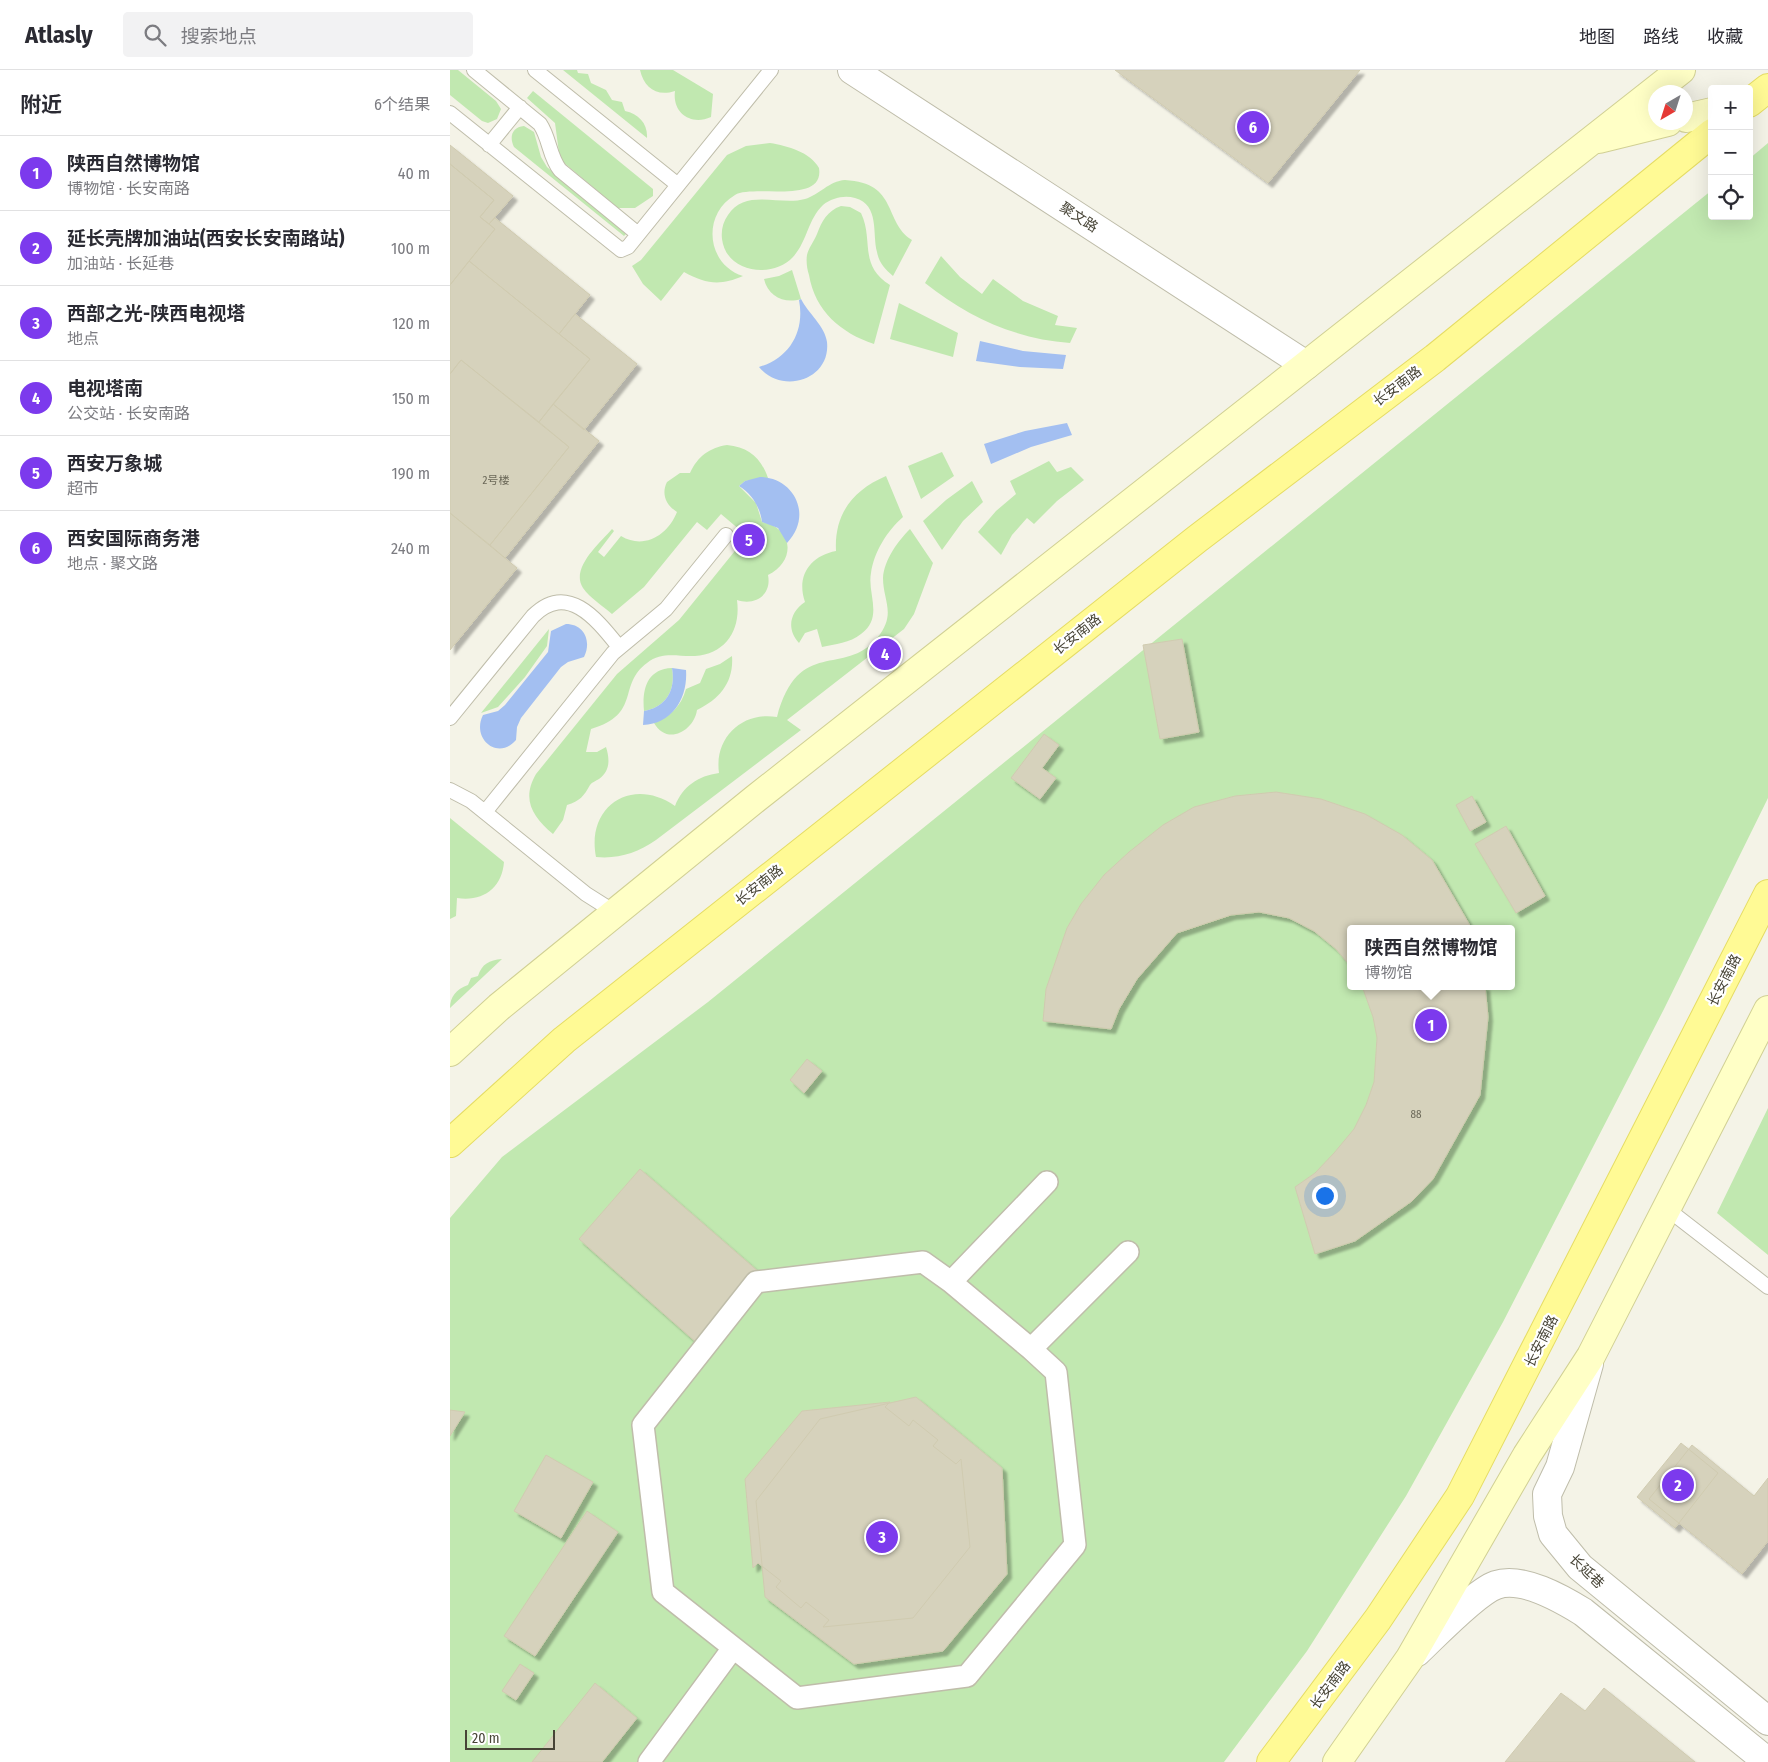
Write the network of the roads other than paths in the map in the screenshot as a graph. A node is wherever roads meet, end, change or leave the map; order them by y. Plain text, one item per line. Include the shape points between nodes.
1 (474, 70) edge
2 (535, 70) edge
3 (771, 70) edge
4 (852, 70) edge
5 (1681, 70) edge
6 (1768, 88) edge
7 (1753, 100) edge
8 (520, 107) junction
9 (450, 113) edge
10 (1708, 113) edge
11 (1693, 116) edge
12 (1648, 127) edge
13 (1708, 136) edge
14 (1591, 141) junction
15 (489, 145) junction
16 (678, 185) junction
17 (638, 234) junction
18 (1306, 365) junction
19 (726, 535) dead end
20 (619, 647) junction
21 (450, 718) edge
22 (450, 790) edge
23 (485, 812) junction
24 (1768, 894) edge
25 (616, 913) junction
26 (1768, 1010) edge
27 (450, 1052) edge
28 (450, 1143) edge
29 (1047, 1182) dead end
30 (1666, 1208) junction
31 (1128, 1252) dead end
32 (951, 1282) junction
33 (1768, 1287) edge
34 (1031, 1349) junction
35 (1591, 1356) junction
36 (733, 1648) junction
37 (1410, 1658) junction
38 (1768, 1721) edge
39 (649, 1762) edge
40 (1271, 1762) edge
41 (1337, 1762) edge
42 (1768, 1762) edge

1 - 8 lane
2 - 16 lane
3 - 16 lane
4 - 18 street, 聚文路
5 - 14 main road
6 - 7 main road
8 - 15 lane
8 - 17 lane via 544,130 560,170
9 - 15 lane
10 - 11 main road
12 - 14 main road
13 - 28 main road, 长安南路 via 1435,358 1189,545 564,1040
14 - 18 main road
15 - 17 lane via 616,248 626,248
16 - 17 lane
18 - 25 main road via 755,799
19 - 20 lane via 666,609
20 - 21 lane via 594,616 584,609 560,603 544,607 533,616
20 - 23 lane
22 - 23 lane via 466,797
23 - 25 lane via 586,894
24 - 40 main road, 长安南路 via 1460,1496 1378,1620
25 - 27 main road via 499,1007
26 - 30 main road
29 - 32 street
30 - 33 lane
30 - 35 main road
31 - 34 street
32 - 34 street
32 - 36 street via 923,1262 756,1282 643,1425 663,1592
34 - 36 street via 1056,1372 1075,1545 966,1676 797,1698
35 - 37 main road via 1527,1455
35 - 38 street, 长延巷 via 1560,1467 1547,1494 1553,1534 1580,1567
36 - 39 street
37 - 41 main road
37 - 42 street via 1484,1590 1498,1584 1523,1585 1554,1595 1583,1612

